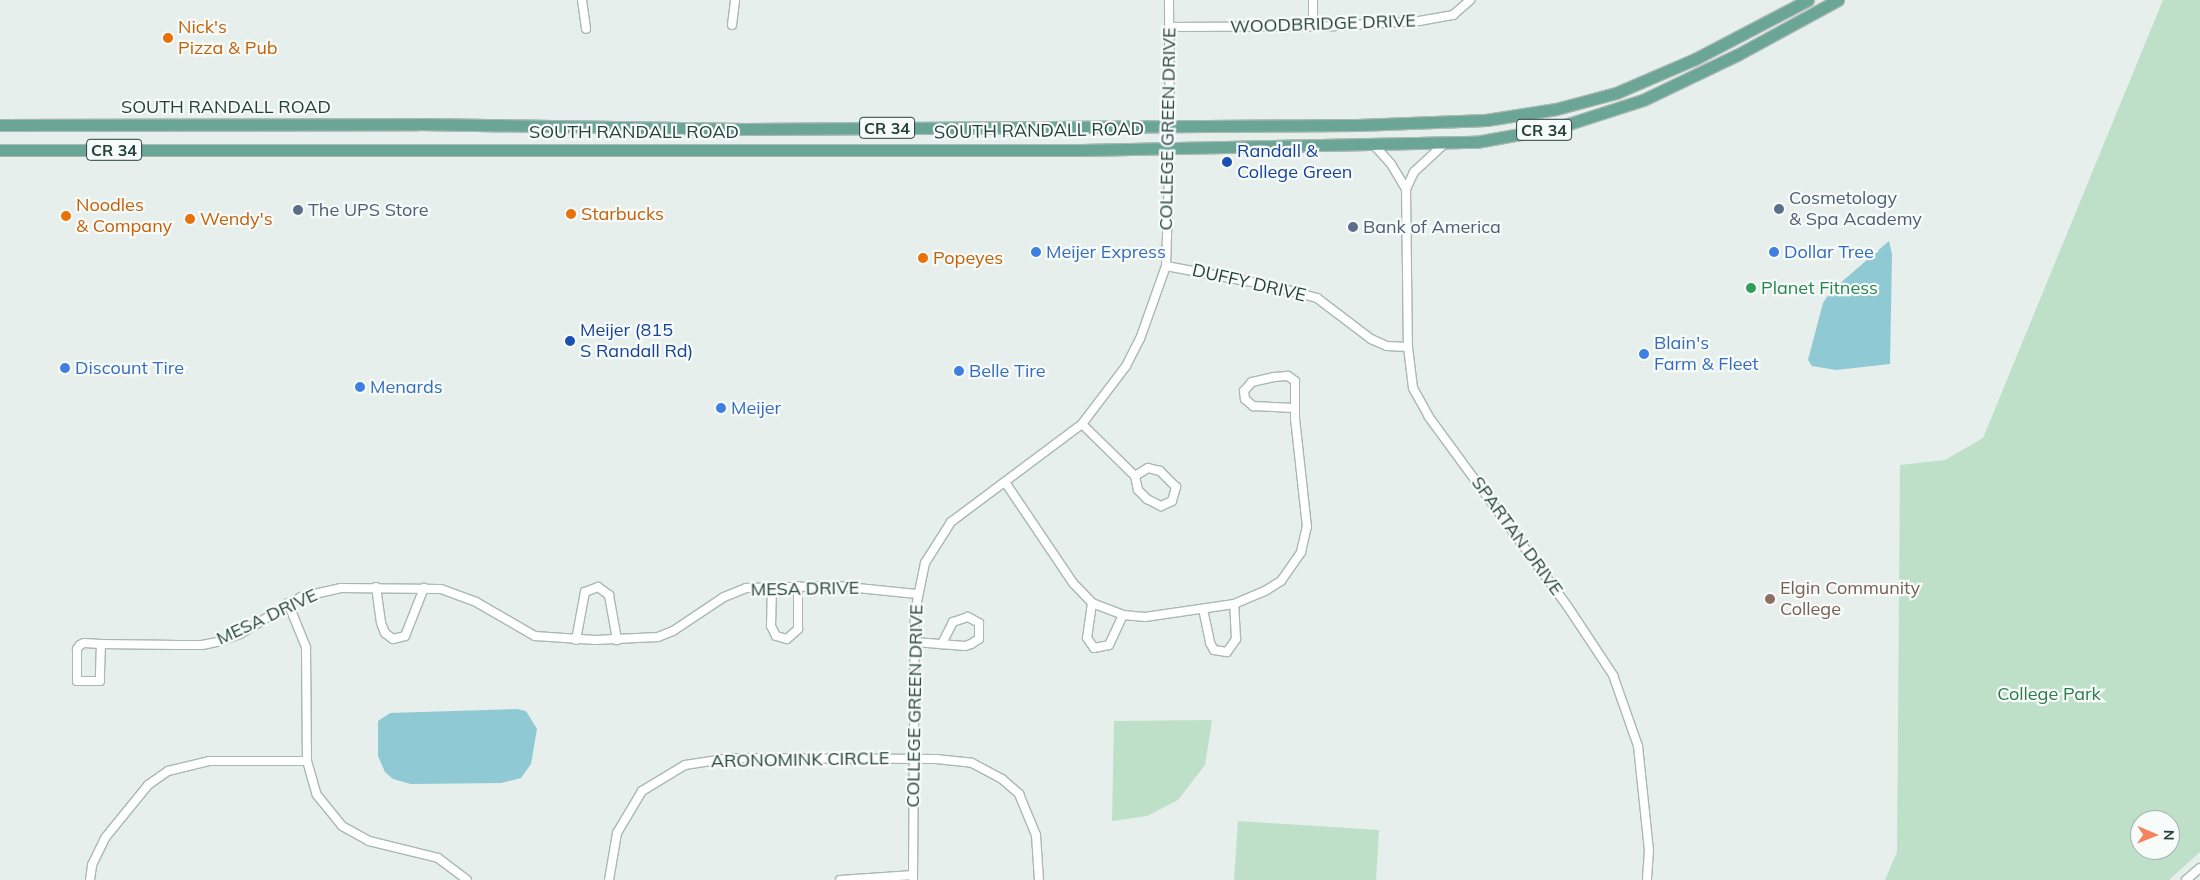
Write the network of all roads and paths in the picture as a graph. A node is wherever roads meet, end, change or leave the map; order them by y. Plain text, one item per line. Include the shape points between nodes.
1 (582, 0) edge
2 (735, 0) edge
3 (1169, 0) edge
4 (1313, 0) edge
5 (1470, 0) edge
6 (1808, 0) edge
7 (1838, 0) edge
8 (732, 25) dead end
9 (1313, 26) junction
10 (1169, 27) junction
11 (586, 29) dead end
12 (0, 125) edge
13 (1170, 125) junction
14 (1374, 145) junction
15 (1442, 145) junction
16 (1170, 147) junction
17 (0, 150) edge
18 (1406, 190) junction
19 (1166, 266) junction
20 (1408, 347) junction
21 (1294, 408) junction
22 (1082, 424) junction
23 (1135, 476) junction
24 (1006, 482) junction
25 (772, 586) junction
26 (798, 586) junction
27 (376, 587) junction
28 (424, 588) junction
29 (917, 594) junction
30 (1092, 603) junction
31 (288, 604) junction
32 (1234, 604) junction
33 (1204, 609) junction
34 (1123, 615) junction
35 (576, 640) junction
36 (617, 640) junction
37 (915, 642) junction
38 (101, 644) junction
39 (942, 644) junction
40 (914, 759) junction
41 (307, 761) junction
42 (2200, 868) edge
43 (913, 878) edge
44 (90, 880) edge
45 (467, 880) edge
46 (609, 880) edge
47 (840, 880) edge
48 (1039, 880) edge
49 (1647, 880) edge
50 (2186, 880) edge

1 - 11 street
2 - 8 street
3 - 10 street, COLLEGE GREEN DRIVE
4 - 9 street
5 - 9 street, WOODBRIDGE DRIVE via 1456,14 1440,18
6 - 13 main road, SOUTH RANDALL ROAD / CR 34 via 1648,80 1616,93 1523,116 1394,124
7 - 15 main road, SOUTH RANDALL ROAD / CR 34 via 1737,55 1643,100 1559,127
9 - 10 street, WOODBRIDGE DRIVE
10 - 13 street, COLLEGE GREEN DRIVE
12 - 13 main road, SOUTH RANDALL ROAD / CR 34 via 418,124 744,129
13 - 16 street, COLLEGE GREEN DRIVE
14 - 15 main road, SOUTH RANDALL ROAD / CR 34
14 - 16 main road, SOUTH RANDALL ROAD / CR 34
14 - 18 street, SPARTAN DRIVE via 1391,164
15 - 18 street, SPARTAN DRIVE via 1414,172
16 - 17 main road, SOUTH RANDALL ROAD / CR 34
16 - 19 street, COLLEGE GREEN DRIVE
18 - 20 street, SPARTAN DRIVE
19 - 20 street, DUFFY DRIVE via 1273,286 1316,298 1371,339 1387,346
19 - 22 street, COLLEGE GREEN DRIVE via 1152,312 1126,366
20 - 49 street, SPARTAN DRIVE via 1413,388 1429,417 1568,607 1613,675 1638,746 1649,850
21 - 21 street via 1253,406 1244,394 1246,386 1281,376 1295,380
21 - 32 street via 1308,515 1306,538 1294,565 1281,581
22 - 23 street
22 - 24 street, COLLEGE GREEN DRIVE
23 - 23 street via 1138,490 1147,500 1162,506 1172,501 1176,487 1160,471 1148,468
24 - 29 street, COLLEGE GREEN DRIVE via 944,531 925,562
24 - 30 street via 1073,583
25 - 26 street, MESA DRIVE
25 - 26 street via 771,626 776,636 787,639 798,629
25 - 36 street, MESA DRIVE via 735,592 673,631 658,636
26 - 29 street, MESA DRIVE via 858,587
27 - 28 street, MESA DRIVE
27 - 28 street via 384,633 393,639 405,636
27 - 31 street, MESA DRIVE via 326,590
28 - 35 street, MESA DRIVE via 460,594 535,636
29 - 37 street, COLLEGE GREEN DRIVE
30 - 34 street
30 - 34 street via 1087,638 1094,648 1108,645
31 - 38 street, MESA DRIVE via 240,634 218,642 202,645
31 - 41 street via 304,636 307,656
32 - 33 street
32 - 33 street via 1236,638 1227,652 1214,650
33 - 34 street via 1145,616
35 - 36 street, MESA DRIVE
35 - 36 street via 585,592 598,587 609,595
37 - 39 street
37 - 40 street, COLLEGE GREEN DRIVE
38 - 38 street, MESA DRIVE via 84,643 77,649 77,681 100,681
39 - 39 street via 971,644 981,634 978,623 968,618 952,622
40 - 43 street, COLLEGE GREEN DRIVE
40 - 46 street, ARONOMINK CIRCLE via 722,758 685,765 650,784 633,802 612,846
40 - 48 street, ARONOMINK CIRCLE via 972,763 1011,786 1019,794 1034,824
41 - 44 street via 209,761 168,771 148,784 105,838 92,866
41 - 45 street via 317,795 342,826 369,842 438,858
42 - 50 street
43 - 47 street

